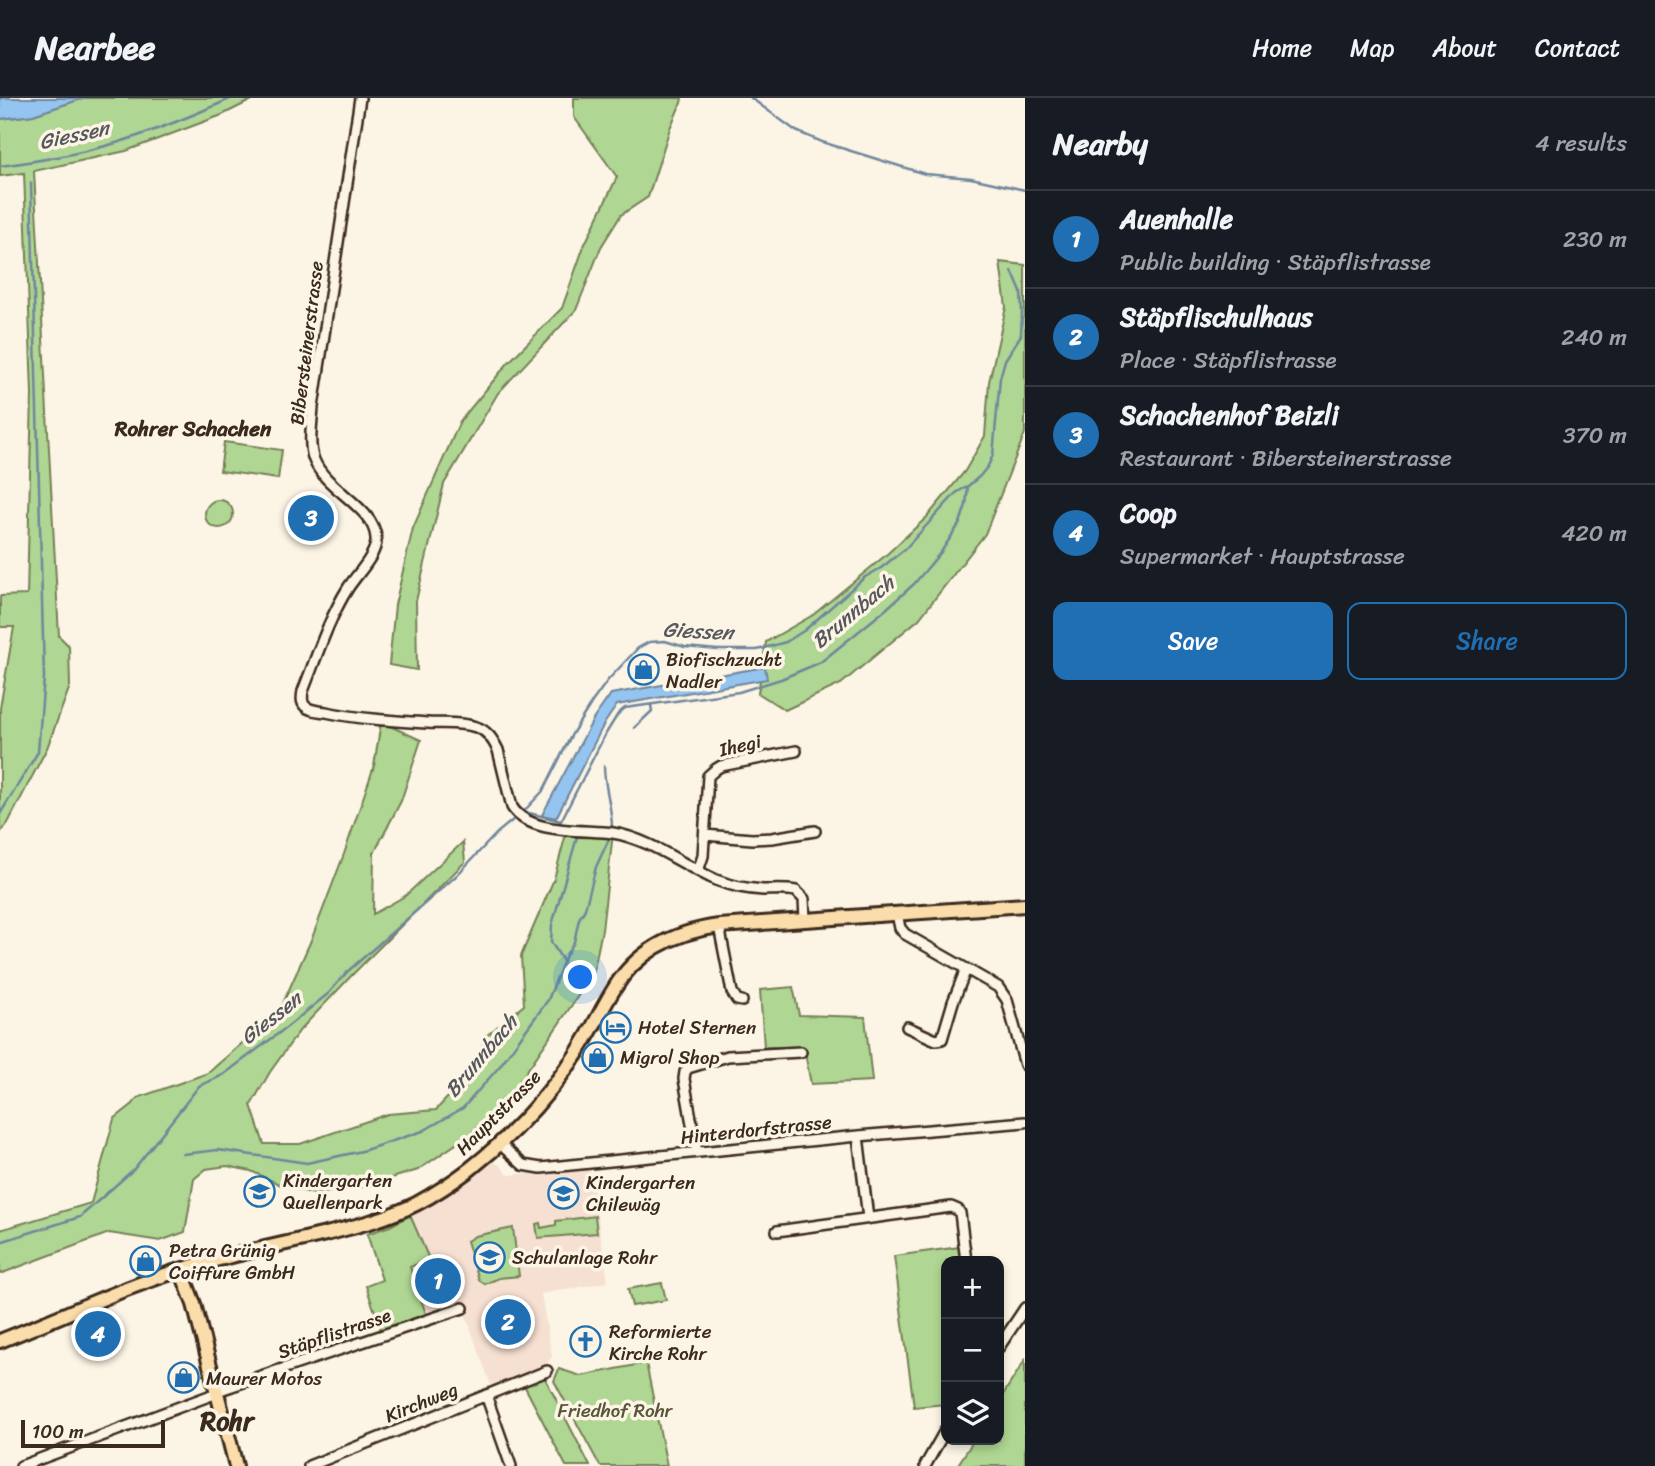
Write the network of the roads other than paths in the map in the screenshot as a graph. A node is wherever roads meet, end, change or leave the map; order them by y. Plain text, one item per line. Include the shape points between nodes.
1 (360, 98) edge
2 (796, 751) dead end
3 (815, 831) dead end
4 (705, 835) junction
5 (698, 871) junction
6 (1025, 905) edge
7 (897, 914) junction
8 (805, 920) junction
9 (719, 926) junction
10 (966, 969) junction
11 (742, 1001) dead end
12 (907, 1027) dead end
13 (802, 1052) dead end
14 (1025, 1065) edge
15 (1025, 1122) edge
16 (858, 1136) junction
17 (499, 1143) junction
18 (697, 1152) junction
19 (868, 1218) junction
20 (777, 1231) dead end
21 (965, 1256) edge
22 (181, 1270) junction
23 (463, 1308) dead end
24 (1025, 1308) edge
25 (1004, 1340) edge
26 (0, 1341) edge
27 (547, 1371) dead end
28 (217, 1392) junction
29 (486, 1395) junction
30 (941, 1438) edge
31 (20, 1466) edge
32 (236, 1466) edge
33 (309, 1466) edge
34 (510, 1466) edge
35 (925, 1466) edge

1 - 5 street, Bibersteinerstrasse via 311,441 321,472 367,516 377,540 333,613 303,691 304,705 340,715 478,727 498,750 512,807 520,816 567,831 626,837
2 - 4 street, Ihegi via 711,772 706,779
3 - 4 street via 752,839
4 - 5 street, Ihegi
5 - 8 street, Bibersteinerstrasse via 748,889 796,891 804,899
6 - 7 main road, Hauptstrasse
7 - 8 main road, Hauptstrasse
7 - 10 street via 905,934
8 - 9 main road, Hauptstrasse
9 - 11 street via 732,992
9 - 17 main road, Hauptstrasse via 669,939 636,962 613,989 571,1062
10 - 12 street via 942,1039
10 - 14 street via 992,982 1003,994
13 - 18 street via 728,1056 688,1068 684,1079
15 - 16 street, Hinterdorfstrasse
16 - 18 street, Hinterdorfstrasse
16 - 19 street
17 - 18 street, Hinterdorfstrasse via 523,1166 541,1168
17 - 22 main road, Hauptstrasse via 457,1178 407,1208 374,1221
19 - 20 street
19 - 21 street via 955,1208 960,1213
22 - 26 main road, Hauptstrasse
22 - 28 main road
23 - 28 street, Stäpflistrasse
24 - 25 street
27 - 29 street, Kirchweg
28 - 31 street, Stäpflistrasse
28 - 32 main road
29 - 33 street, Kirchweg
29 - 34 street
30 - 35 street

